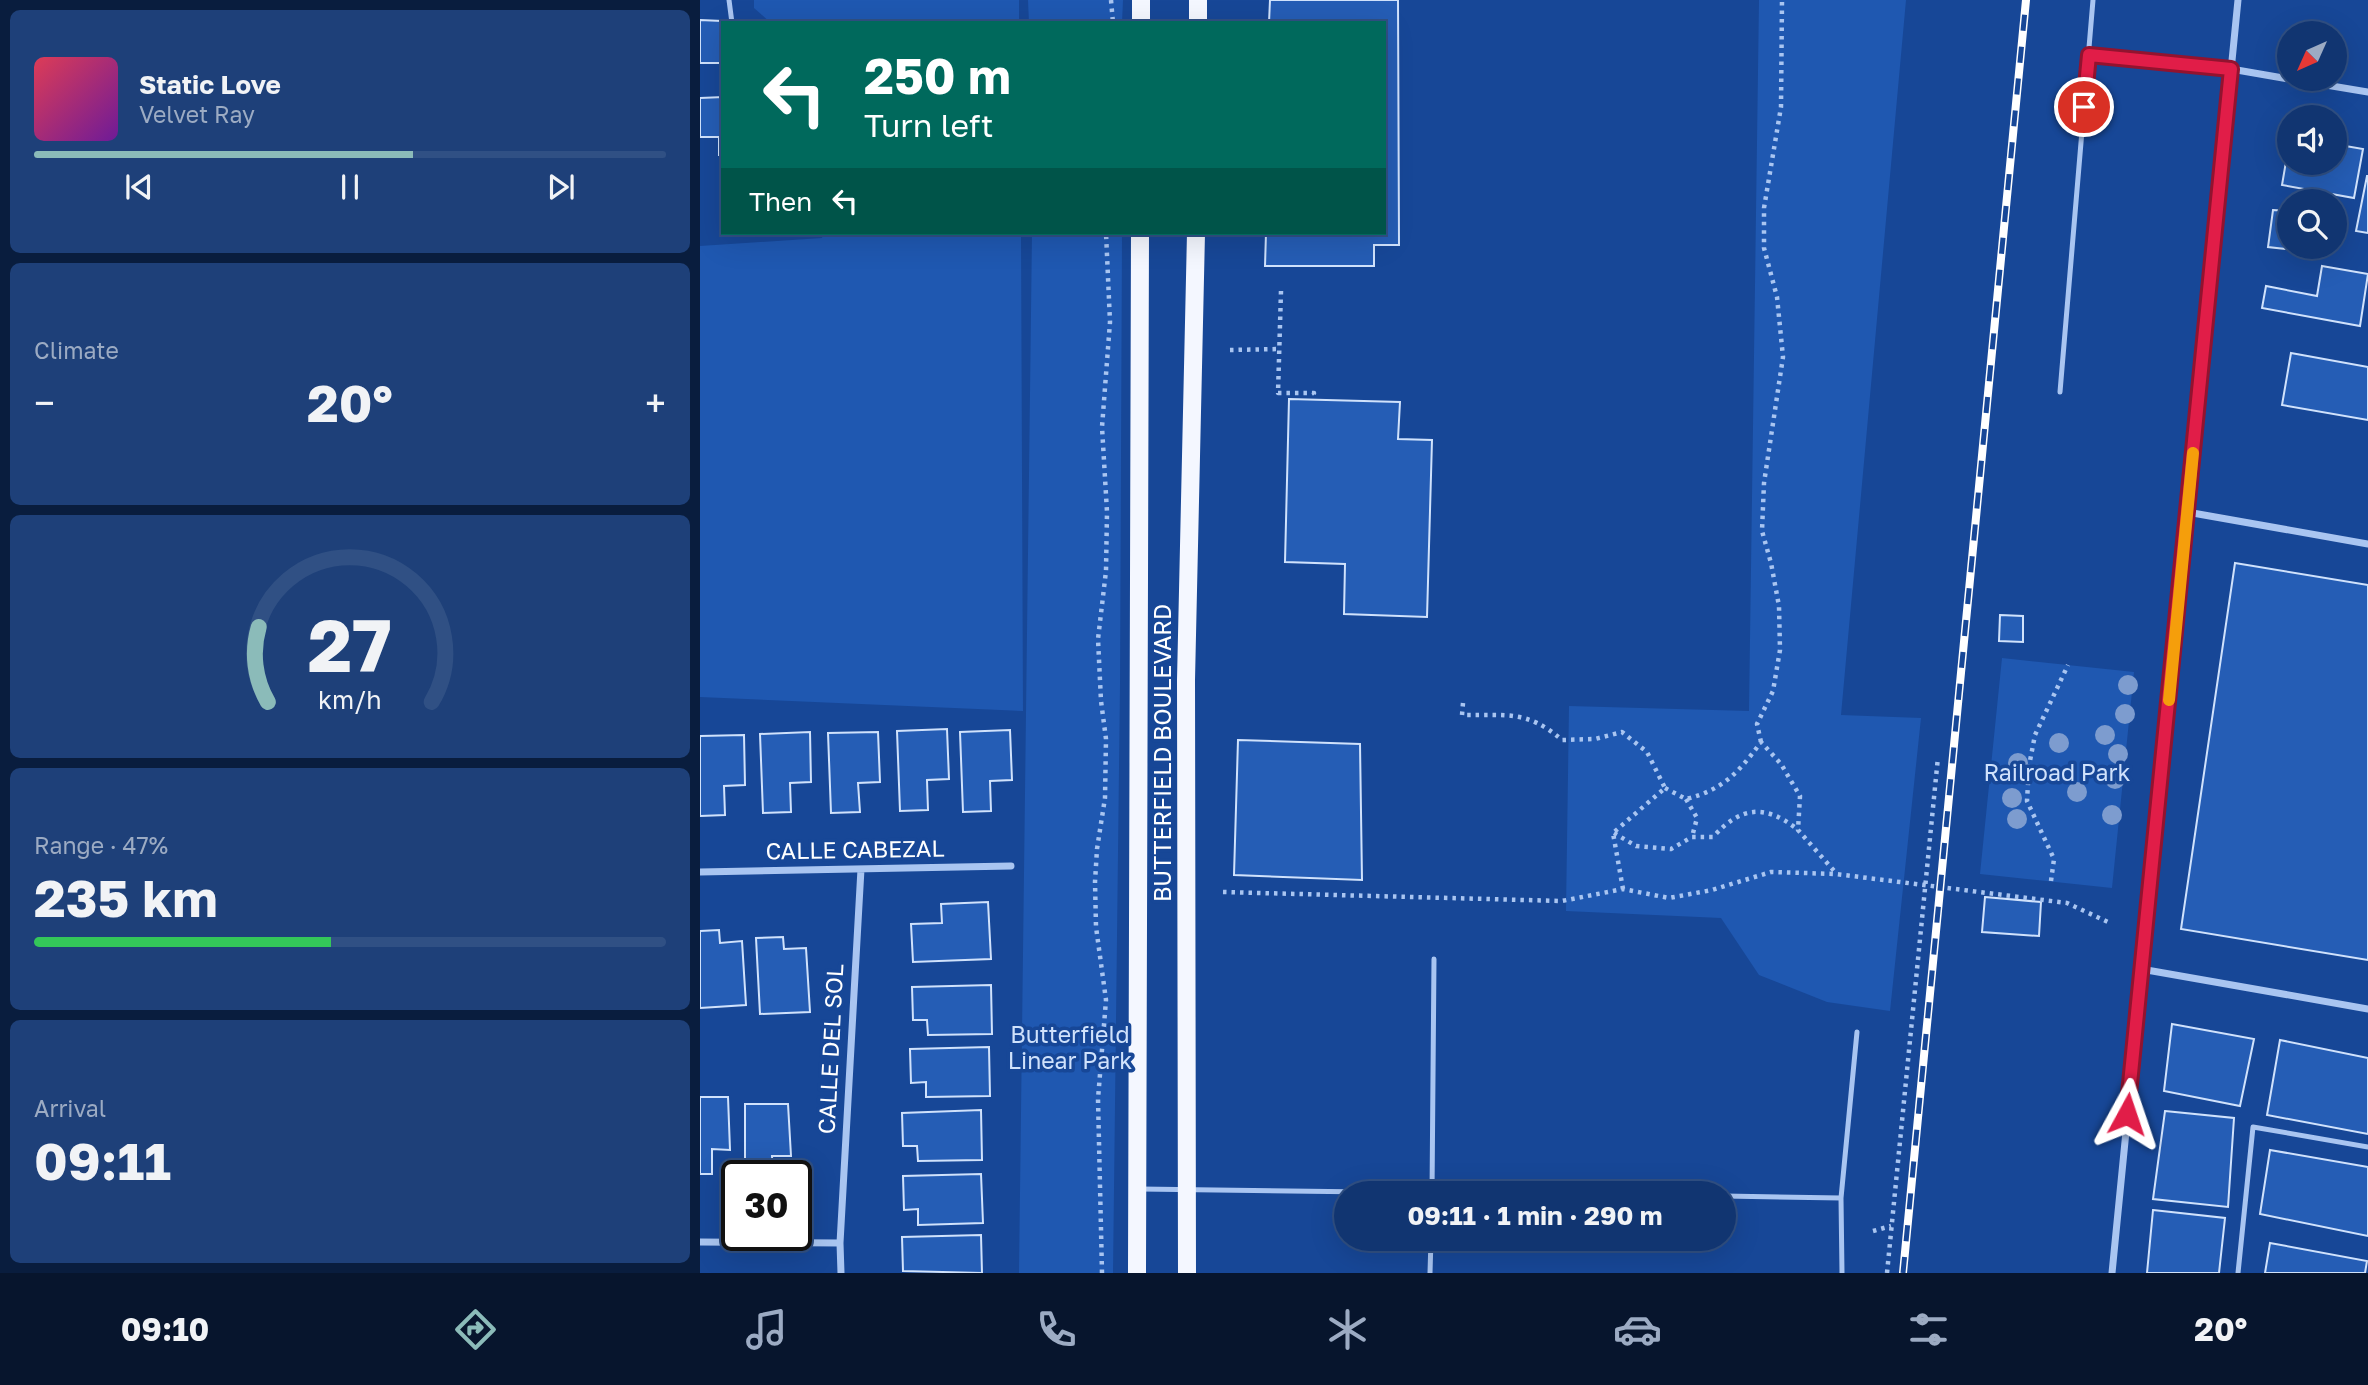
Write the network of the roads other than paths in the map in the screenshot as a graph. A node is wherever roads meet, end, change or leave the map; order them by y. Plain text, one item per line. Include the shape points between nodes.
1 (729, 0) edge
2 (1141, 0) edge
3 (1198, 0) edge
4 (2094, 0) edge
5 (2238, 0) edge
6 (732, 21) edge
7 (1141, 21) edge
8 (1198, 21) edge
9 (2089, 55) junction
10 (2231, 69) junction
11 (2277, 77) edge
12 (2347, 88) edge
13 (2368, 92) edge
14 (1140, 235) edge
15 (1196, 235) edge
16 (2060, 392) dead end
17 (2187, 512) junction
18 (2368, 544) edge
19 (1011, 866) dead end
20 (861, 869) junction
21 (700, 872) edge
22 (1434, 959) dead end
23 (2141, 968) junction
24 (2368, 1009) edge
25 (1857, 1032) dead end
26 (2368, 1147) edge
27 (1432, 1181) edge
28 (1136, 1189) junction
29 (1186, 1190) junction
30 (1334, 1192) edge
31 (1736, 1196) edge
32 (1841, 1198) junction
33 (700, 1242) edge
34 (840, 1244) junction
35 (1431, 1251) edge
36 (841, 1273) edge
37 (1136, 1273) edge
38 (1187, 1273) edge
39 (1430, 1273) edge
40 (1842, 1273) edge
41 (2112, 1273) edge
42 (2238, 1273) edge

1 - 6 lane
2 - 7 main road
3 - 8 main road
4 - 9 lane
5 - 10 street
9 - 10 lane
9 - 16 lane
10 - 11 street
10 - 17 street
12 - 13 street
14 - 28 main road, BUTTERFIELD BOULEVARD
15 - 29 main road, BUTTERFIELD BOULEVARD via 1186,680
17 - 18 street
17 - 23 street
19 - 20 street, CALLE CABEZAL
20 - 21 street, CALLE CABEZAL
20 - 34 street, CALLE DEL SOL
22 - 27 lane
23 - 24 street
23 - 41 street
25 - 32 lane
26 - 42 lane via 2253,1128
28 - 29 lane
28 - 37 main road, BUTTERFIELD BOULEVARD
29 - 30 lane
29 - 38 main road, BUTTERFIELD BOULEVARD
31 - 32 lane
32 - 40 lane
33 - 34 street
34 - 36 street, CALLE DEL SOL
35 - 39 lane

